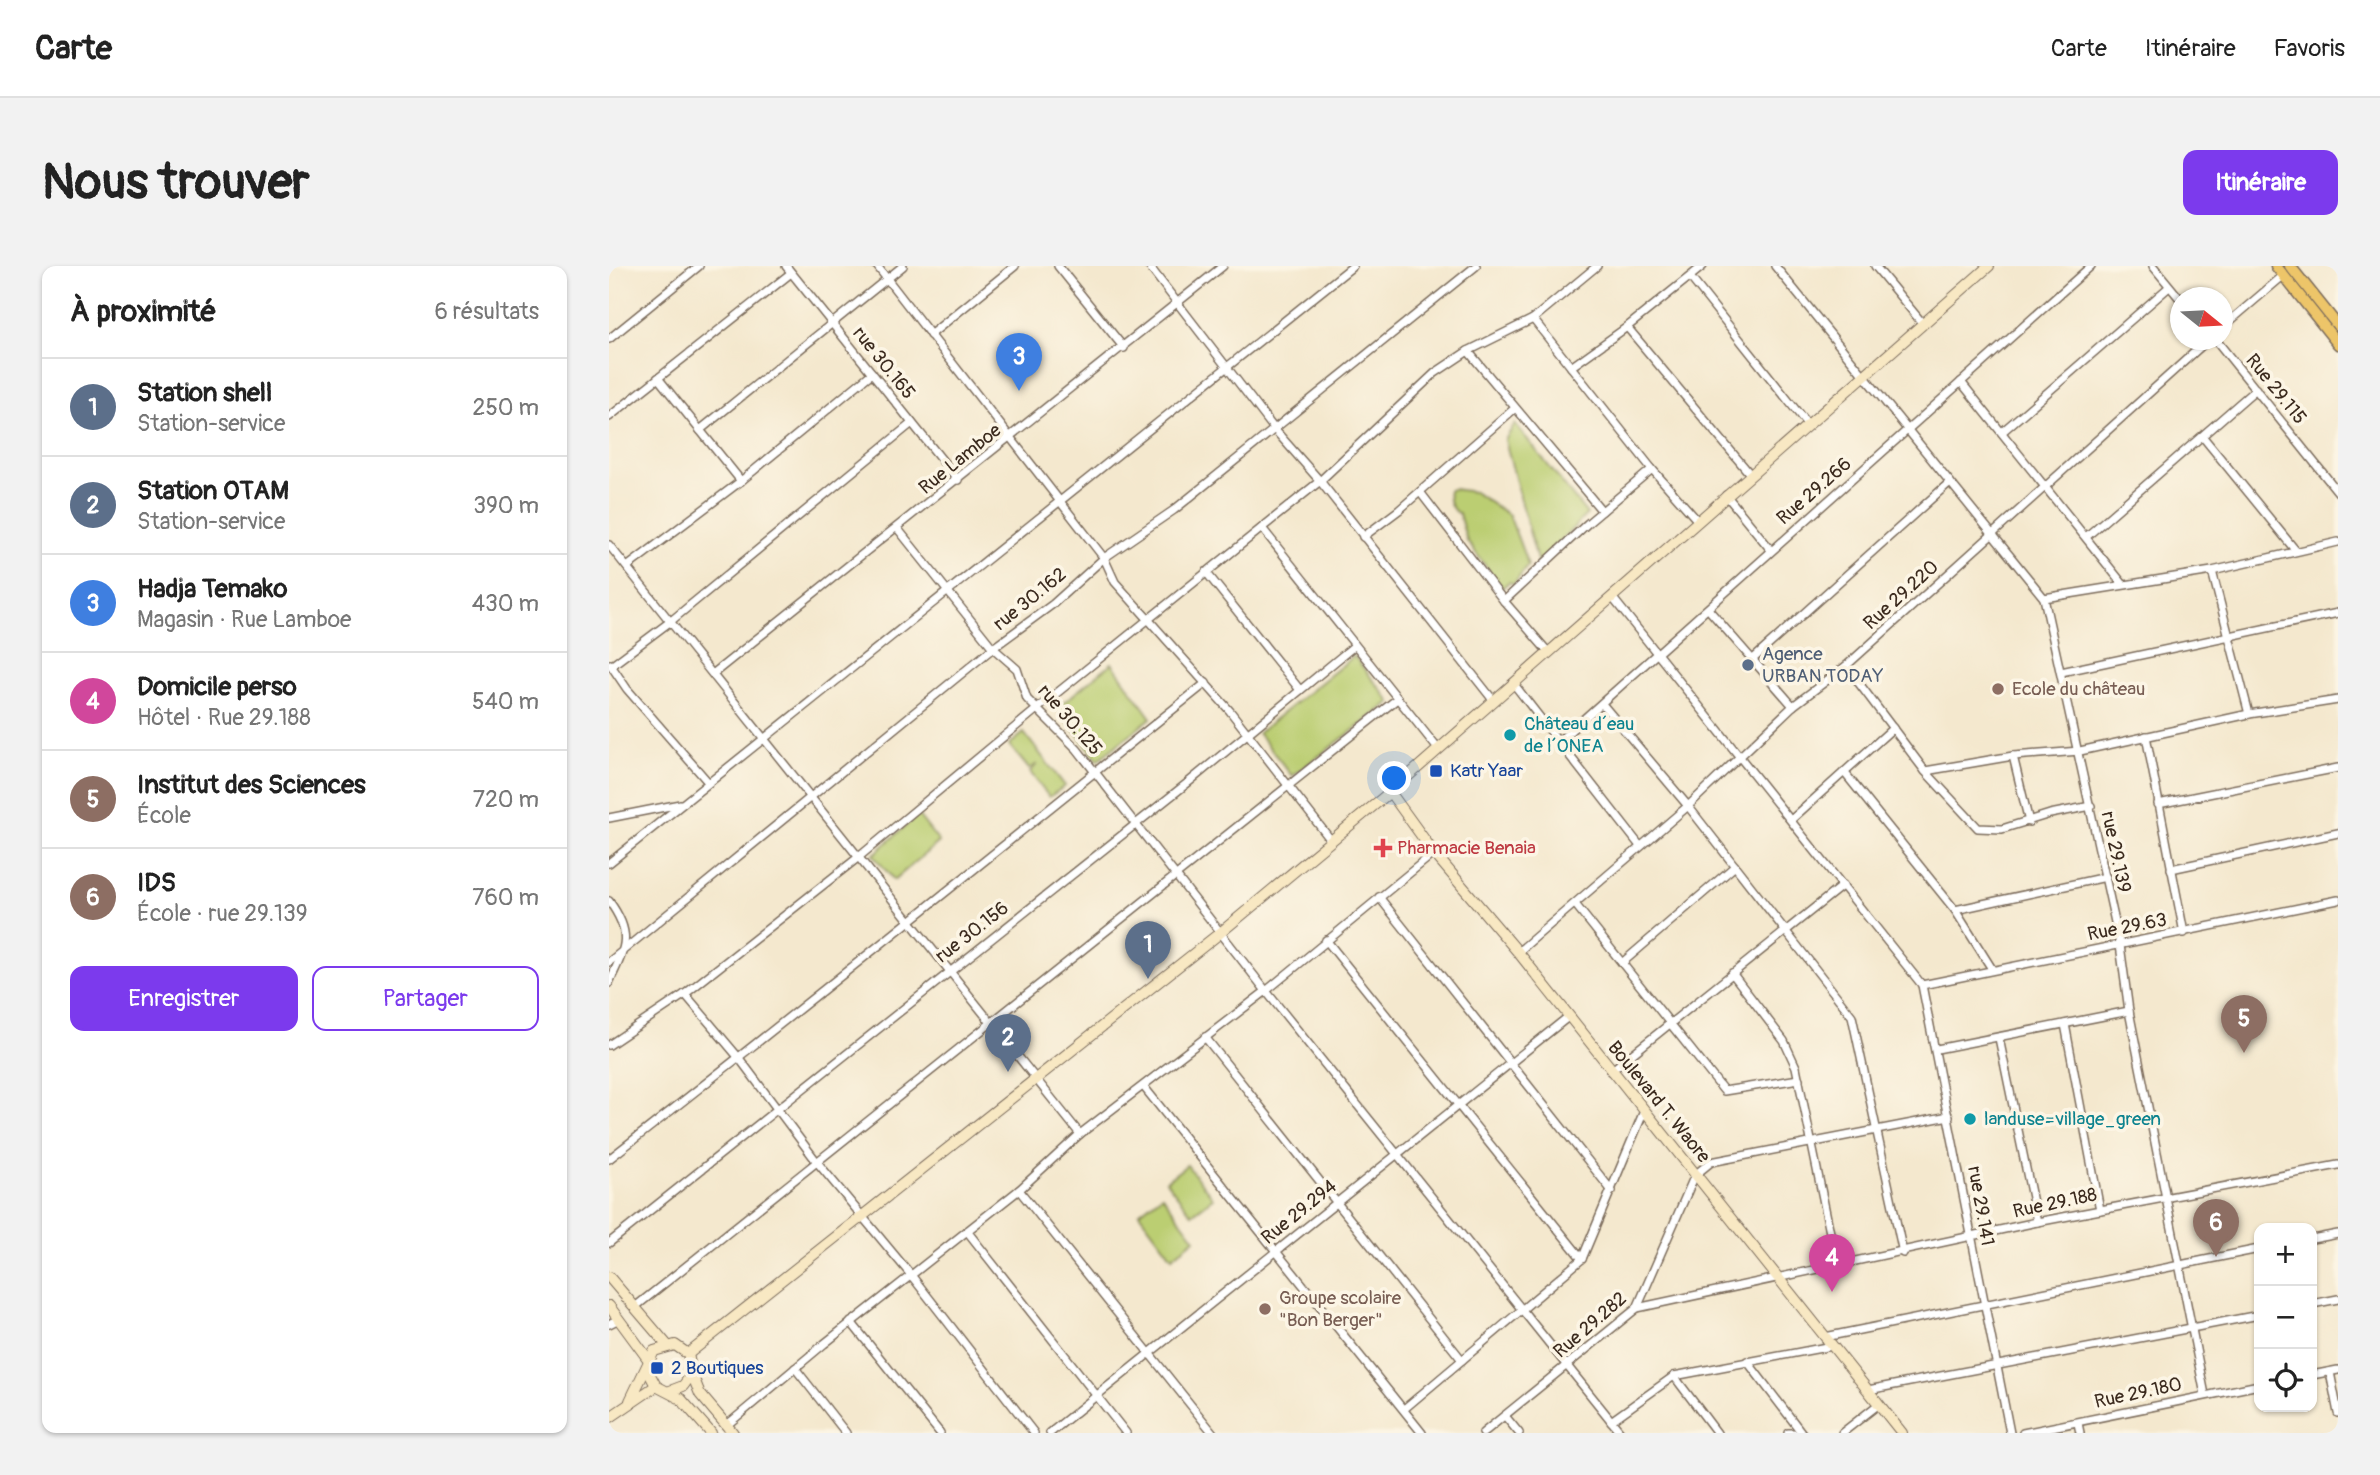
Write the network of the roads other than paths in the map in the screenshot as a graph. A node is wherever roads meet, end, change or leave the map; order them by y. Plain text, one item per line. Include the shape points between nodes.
1 (699, 266) edge
2 (786, 266) edge
3 (877, 266) edge
4 (903, 266) edge
5 (1015, 266) edge
6 (1058, 266) edge
7 (1149, 266) edge
8 (1223, 266) edge
9 (1353, 266) edge
10 (1476, 266) edge
11 (1597, 266) edge
12 (1703, 266) edge
13 (1775, 266) edge
14 (1875, 266) edge
15 (1989, 266) edge
16 (2091, 266) edge
17 (2153, 266) edge
18 (2276, 266) edge
19 (2290, 269) edge
20 (791, 273) junction
21 (1690, 277) junction
22 (887, 278) junction
23 (2169, 287) joint
24 (1179, 302) junction
25 (2233, 318) edge
26 (1533, 319) junction
27 (832, 323) junction
28 (1923, 324) junction
29 (2338, 326) edge
30 (1627, 327) junction
31 (930, 335) junction
32 (609, 339) edge
33 (2338, 344) edge
34 (1124, 348) junction
35 (2197, 350) edge
36 (2224, 350) edge
37 (1468, 351) junction
38 (1571, 367) junction
39 (1226, 368) junction
40 (872, 373) junction
41 (1865, 374) junction
42 (659, 378) junction
43 (1961, 382) junction
44 (2256, 389) junction
45 (1514, 409) junction
46 (609, 417) edge
47 (912, 423) junction
48 (1807, 424) junction
49 (700, 430) junction
50 (1275, 430) junction
51 (1907, 431) junction
52 (2002, 432) junction
53 (1011, 437) junction
54 (2203, 437) junction
55 (1652, 469) junction
56 (1750, 474) junction
57 (958, 480) junction
58 (741, 481) junction
59 (1320, 481) junction
60 (1950, 482) junction
61 (2042, 487) junction
62 (1420, 492) junction
63 (2338, 492) edge
64 (1726, 495) junction
65 (1060, 500) junction
66 (1602, 511) junction
67 (1697, 520) junction
68 (1262, 528) junction
69 (898, 529) junction
70 (1993, 533) junction
71 (1363, 537) junction
72 (2086, 537) junction
73 (2338, 542) edge
74 (609, 545) edge
75 (1772, 550) junction
76 (2296, 551) junction
77 (1104, 558) junction
78 (627, 567) junction
79 (2212, 571) junction
80 (1206, 572) junction
81 (2122, 583) junction
82 (951, 592) junction
83 (1612, 597) junction
84 (2044, 598) junction
85 (1504, 601) junction
86 (1709, 610) junction
87 (2338, 613) edge
88 (1149, 618) junction
89 (671, 621) junction
90 (2231, 635) junction
91 (1354, 646) junction
92 (993, 648) junction
93 (1549, 653) junction
94 (1660, 654) junction
95 (1752, 660) junction
96 (610, 665) edge
97 (1846, 666) junction
98 (2061, 672) junction
99 (714, 673) junction
100 (1206, 683) junction
101 (1513, 683) junction
102 (1300, 690) junction
103 (1397, 699) junction
104 (1493, 700) junction
105 (2338, 700) edge
106 (1603, 705) junction
107 (1793, 706) junction
108 (1037, 709) junction
109 (2249, 714) junction
110 (1893, 728) junction
111 (1248, 734) junction
112 (2146, 736) junction
113 (765, 739) junction
114 (1559, 741) junction
115 (1438, 749) junction
116 (2080, 751) junction
117 (1740, 756) junction
118 (2013, 756) junction
119 (2338, 768) edge
120 (1094, 771) junction
121 (1925, 771) junction
122 (1844, 772) junction
123 (708, 782) junction
124 (1287, 783) junction
125 (1390, 792) junction
126 (811, 796) junction
127 (680, 804) junction
128 (2158, 804) junction
129 (1688, 806) junction
130 (2091, 806) junction
131 (609, 818) edge
132 (1792, 819) junction
133 (2029, 822) junction
134 (1135, 824) junction
135 (2338, 833) edge
136 (1330, 839) junction
137 (1640, 846) junction
138 (1434, 853) junction
139 (860, 856) junction
140 (609, 863) edge
141 (1735, 866) junction
142 (2171, 869) junction
143 (1175, 875) junction
144 (2106, 877) junction
145 (1843, 885) junction
146 (1379, 897) junction
147 (2338, 900) edge
148 (609, 901) edge
149 (1575, 904) junction
150 (1955, 910) junction
151 (912, 921) junction
152 (1787, 930) junction
153 (1220, 933) junction
154 (2184, 933) junction
155 (1326, 940) junction
156 (2120, 945) junction
157 (624, 950) junction
158 (1518, 952) junction
159 (609, 962) edge
160 (1622, 963) junction
161 (1992, 969) junction
162 (949, 971) junction
163 (1733, 973) junction
164 (609, 982) edge
165 (1922, 985) junction
166 (1266, 991) junction
167 (685, 994) junction
168 (2129, 1011) junction
169 (1568, 1017) junction
170 (990, 1022) junction
171 (1669, 1022) junction
172 (2065, 1024) junction
173 (1205, 1037) junction
174 (1999, 1038) junction
175 (609, 1045) edge
176 (1937, 1049) junction
177 (739, 1058) junction
178 (1510, 1065) junction
179 (1611, 1071) junction
180 (1799, 1079) junction
181 (1034, 1080) junction
182 (1144, 1087) junction
183 (1458, 1105) junction
184 (778, 1110) junction
185 (1644, 1111) junction
186 (1949, 1116) junction
187 (1878, 1131) junction
188 (1080, 1134) junction
189 (1814, 1143) junction
190 (1397, 1153) junction
191 (609, 1159) edge
192 (817, 1162) junction
193 (2338, 1165) edge
194 (1695, 1175) junction
195 (1019, 1190) junction
196 (1612, 1191) junction
197 (2166, 1198) junction
198 (1335, 1203) junction
199 (2100, 1210) junction
200 (862, 1217) junction
201 (2037, 1222) junction
202 (967, 1231) junction
203 (2338, 1234) edge
204 (1971, 1238) junction
205 (2317, 1238) edge
206 (609, 1243) edge
207 (1278, 1250) junction
208 (2254, 1250) edge
209 (1903, 1253) junction
210 (1583, 1259) junction
211 (2180, 1265) junction
212 (1837, 1267) junction
213 (911, 1275) junction
214 (609, 1277) edge
215 (1779, 1280) junction
216 (2338, 1299) edge
217 (2317, 1303) edge
218 (1984, 1304) junction
219 (609, 1306) edge
220 (635, 1307) junction
221 (1637, 1308) junction
222 (1524, 1311) junction
223 (2254, 1316) edge
224 (614, 1321) edge
225 (851, 1322) junction
226 (2192, 1329) junction
227 (1825, 1337) junction
228 (667, 1345) junction
229 (1832, 1346) junction
230 (1151, 1353) junction
231 (688, 1354) junction
232 (1462, 1360) junction
233 (1747, 1361) junction
234 (648, 1364) junction
235 (1566, 1367) junction
236 (795, 1368) junction
237 (1997, 1368) junction
238 (2334, 1371) edge
239 (692, 1374) junction
240 (1674, 1376) junction
241 (656, 1386) junction
242 (2254, 1386) edge
243 (1868, 1390) junction
244 (670, 1391) junction
245 (2205, 1395) junction
246 (1097, 1398) junction
247 (630, 1401) junction
248 (1879, 1404) junction
249 (1404, 1409) junction
250 (2338, 1413) edge
251 (1505, 1416) junction
252 (609, 1418) edge
253 (1611, 1421) junction
254 (2078, 1423) junction
255 (730, 1429) edge
256 (710, 1433) edge
257 (846, 1433) edge
258 (940, 1433) edge
259 (1034, 1433) edge
260 (1050, 1433) edge
261 (1126, 1433) edge
262 (1213, 1433) edge
263 (1422, 1433) edge
264 (1483, 1433) edge
265 (1519, 1433) edge
266 (1621, 1433) edge
267 (1717, 1433) edge
268 (1802, 1433) edge
269 (1842, 1433) edge
270 (1902, 1433) edge
271 (2010, 1433) edge
272 (2023, 1433) edge
273 (2080, 1433) edge

1 - 32 street
2 - 20 street, rue 30.165
3 - 22 street
4 - 22 street
5 - 31 street
6 - 34 street
7 - 24 street
8 - 24 street, Rue Lamboe
9 - 39 street
10 - 50 street, rue 30.162
11 - 26 street
12 - 21 street
13 - 41 street, rue 29.139
14 - 28 street
15 - 28 street
16 - 43 street, Rue 29.266
17 - 23 street
18 - 19 main road
19 - 25 street
19 - 29 main road
19 - 33 main road
20 - 27 street, rue 30.165
20 - 42 street
21 - 30 street
21 - 48 street
22 - 27 street
22 - 31 street
23 - 52 street
24 - 34 street, Rue Lamboe
24 - 39 street
26 - 37 street
26 - 38 street
27 - 40 street, rue 30.165
27 - 49 street
28 - 41 street
30 - 38 street
30 - 56 street
31 - 53 street
34 - 53 street, Rue Lamboe
35 - 61 street, Rue 29.220
36 - 44 street, Rue 29.115
37 - 45 street
37 - 59 street via 1435,373
38 - 55 street
39 - 50 street
39 - 65 street
40 - 47 street, rue 30.165
40 - 58 street
41 - 48 street
41 - 51 street, rue 29.139
42 - 46 street
42 - 49 street
43 - 51 street, Rue 29.266
43 - 52 street
44 - 54 street
44 - 63 street, Rue 29.115
45 - 62 street
45 - 66 street
47 - 57 street, rue 30.165
47 - 89 street
48 - 56 street
49 - 58 street
50 - 59 street
50 - 77 street, rue 30.162 via 1174,510
51 - 60 street, rue 29.139
51 - 75 street, Rue 29.266
52 - 61 street
53 - 57 street, Rue Lamboe
53 - 65 street
54 - 72 street
54 - 76 street
55 - 66 street
55 - 67 street
56 - 64 street
57 - 69 street, Rue Lamboe
58 - 78 street
59 - 68 street
59 - 71 street
60 - 70 street, rue 29.139
60 - 95 street
61 - 70 street, Rue 29.220
61 - 72 street
62 - 71 street
62 - 85 street
64 - 67 street
64 - 75 street
65 - 77 street
65 - 82 street
66 - 85 street
67 - 83 street
68 - 80 street
68 - 91 street
69 - 82 street, rue 30.125
69 - 99 street, Rue Lamboe
70 - 84 street, rue 29.139
70 - 97 street, Rue 29.220
71 - 104 street
72 - 81 street
73 - 76 street
74 - 78 street
75 - 86 street, Rue 29.266
76 - 79 street
77 - 88 street via 1115,582
77 - 92 street, rue 30.162 via 1053,604
78 - 89 street
79 - 81 street
79 - 90 street
80 - 88 street
80 - 102 street
81 - 84 street
82 - 92 street, rue 30.125
82 - 113 street
83 - 93 street
83 - 94 street
84 - 98 street, rue 29.139
85 - 93 street
86 - 94 street, Rue 29.266
86 - 95 street
87 - 90 street
88 - 100 street
88 - 108 street
89 - 96 street
89 - 99 street
90 - 98 street
90 - 109 street
91 - 102 street, rue 30.156
91 - 103 street
92 - 108 street, rue 30.125 via 1017,669 1027,699
92 - 126 street, rue 30.162
93 - 101 street
94 - 106 street, Rue 29.266
94 - 117 street
95 - 107 street
96 - 123 street
97 - 107 street, Rue 29.220
97 - 110 street
98 - 116 street, rue 29.139
99 - 113 street
100 - 111 street
100 - 120 street
101 - 104 street
101 - 114 street
102 - 111 street, rue 30.156
103 - 115 street
103 - 124 street
104 - 115 street
105 - 109 street
106 - 114 street, Rue 29.266
106 - 129 street
107 - 117 street, Rue 29.220
108 - 120 street, rue 30.125
108 - 139 street
109 - 112 street
110 - 121 street
110 - 122 street
111 - 124 street
111 - 134 street, rue 30.156
112 - 116 street
112 - 128 street
113 - 123 street
113 - 126 street
114 - 137 street
115 - 125 street
116 - 118 street
116 - 130 street, rue 29.139
117 - 129 street, Rue 29.220
117 - 132 street
118 - 121 street
118 - 133 street
119 - 128 street
120 - 134 street, rue 30.125
120 - 151 street
121 - 133 street via 1978,828 2002,829
122 - 132 street
122 - 150 street
123 - 127 street
124 - 136 street
124 - 143 street
125 - 136 street
125 - 138 street, Boulevard T. Waore
126 - 139 street
126 - 157 street, rue 30.162
127 - 131 street
127 - 140 street
128 - 142 street
129 - 137 street, Rue 29.220
129 - 141 street
130 - 133 street
130 - 144 street, rue 29.139
132 - 145 street
134 - 143 street, rue 30.125
134 - 162 street, rue 30.156
135 - 142 street
136 - 153 street
137 - 149 street, Rue 29.220
138 - 146 street
138 - 158 street, Boulevard T. Waore
139 - 151 street
139 - 167 street
141 - 152 street
141 - 160 street
142 - 154 street
143 - 153 street, rue 30.125
143 - 170 street
144 - 150 street
144 - 156 street, rue 29.139
145 - 152 street
145 - 165 street
146 - 155 street
146 - 178 street
147 - 154 street, Rue 29.63
148 - 157 street via 625,927
149 - 158 street, Rue 29.220
149 - 160 street
150 - 161 street
151 - 162 street
151 - 177 street
152 - 163 street
152 - 187 street via 1853,1016
153 - 166 street, rue 30.125
153 - 181 street
154 - 156 street, Rue 29.63
155 - 166 street
155 - 183 street
156 - 161 street, Rue 29.63
156 - 168 street, rue 29.139
157 - 159 street, rue 30.162
157 - 164 street
158 - 169 street, Boulevard T. Waore
160 - 171 street
161 - 165 street, Rue 29.63
162 - 170 street
162 - 184 street, rue 30.156
163 - 171 street
163 - 180 street via 1784,1041
165 - 176 street, rue 29.141
166 - 173 street
166 - 190 street, rue 30.125
167 - 175 street
167 - 177 street
168 - 172 street
168 - 197 street, rue 29.139
169 - 178 street, Rue 29.294
169 - 179 street, Boulevard T. Waore
170 - 181 street
170 - 192 street
171 - 179 street
171 - 180 street via 1726,1092
172 - 174 street
172 - 199 street
173 - 182 street
173 - 198 street
174 - 176 street
174 - 201 street
176 - 186 street, rue 29.141
177 - 184 street
177 - 191 street
178 - 183 street, Rue 29.294
178 - 196 street
179 - 185 street, Boulevard T. Waore
180 - 189 street
181 - 188 street
181 - 200 street
182 - 188 street
182 - 207 street
183 - 190 street, Rue 29.294
183 - 210 street
184 - 192 street
184 - 206 street, rue 30.156
185 - 194 street, Boulevard T. Waore
185 - 196 street
186 - 187 street
186 - 204 street, rue 29.141
187 - 189 street
187 - 209 street
188 - 195 street
189 - 194 street via 1711,1162
189 - 212 street
190 - 198 street, Rue 29.294
190 - 222 street, rue 30.125
192 - 200 street
192 - 220 street
193 - 197 street, Rue 29.188
194 - 215 street, Boulevard T. Waore
194 - 221 street, Rue 29.282
195 - 202 street
195 - 230 street
196 - 210 street
197 - 199 street, Rue 29.188
197 - 211 street, rue 29.139
198 - 207 street, Rue 29.294
198 - 232 street
199 - 201 street, Rue 29.188
200 - 213 street
200 - 231 street
201 - 204 street, Rue 29.188
202 - 213 street
202 - 246 street
203 - 205 street
204 - 209 street, Rue 29.188
204 - 218 street, rue 29.141
207 - 230 street, Rue 29.294
207 - 249 street
208 - 211 street
209 - 212 street, Rue 29.188
210 - 222 street
211 - 218 street
211 - 226 street, rue 29.139
212 - 215 street, Rue 29.188
213 - 225 street
213 - 259 street
214 - 220 street
215 - 221 street, Rue 29.188
215 - 227 street, Boulevard T. Waore
216 - 217 street
218 - 227 street
218 - 237 street, rue 29.141
219 - 224 street
220 - 228 street
221 - 235 street, Rue 29.282
222 - 232 street
222 - 235 street, rue 30.125
223 - 226 street
224 - 234 street
225 - 236 street
225 - 258 street
226 - 237 street
226 - 245 street, rue 29.139
227 - 229 street, Boulevard T. Waore
228 - 231 street
228 - 234 street via 654,1350
229 - 233 street
229 - 243 street, Boulevard T. Waore
230 - 246 street, Rue 29.294
230 - 262 street
231 - 239 street
232 - 249 street
233 - 240 street
233 - 268 street
234 - 241 street
234 - 247 street
235 - 251 street, Rue 29.282
235 - 253 street, rue 30.125
236 - 255 street
236 - 257 street
237 - 243 street
237 - 271 street, rue 29.141
238 - 250 street
239 - 244 street via 683,1386
239 - 255 street via 700,1394
240 - 253 street
240 - 267 street
241 - 244 street
241 - 247 street
242 - 245 street, Rue 29.180
243 - 248 street, Boulevard T. Waore
244 - 256 street
245 - 254 street, Rue 29.180
246 - 260 street, Rue 29.294
246 - 261 street
247 - 252 street
248 - 269 street
248 - 270 street, Boulevard T. Waore
249 - 263 street
251 - 264 street, Rue 29.282
251 - 265 street
253 - 266 street, rue 30.125
254 - 272 street, Rue 29.180
254 - 273 street

